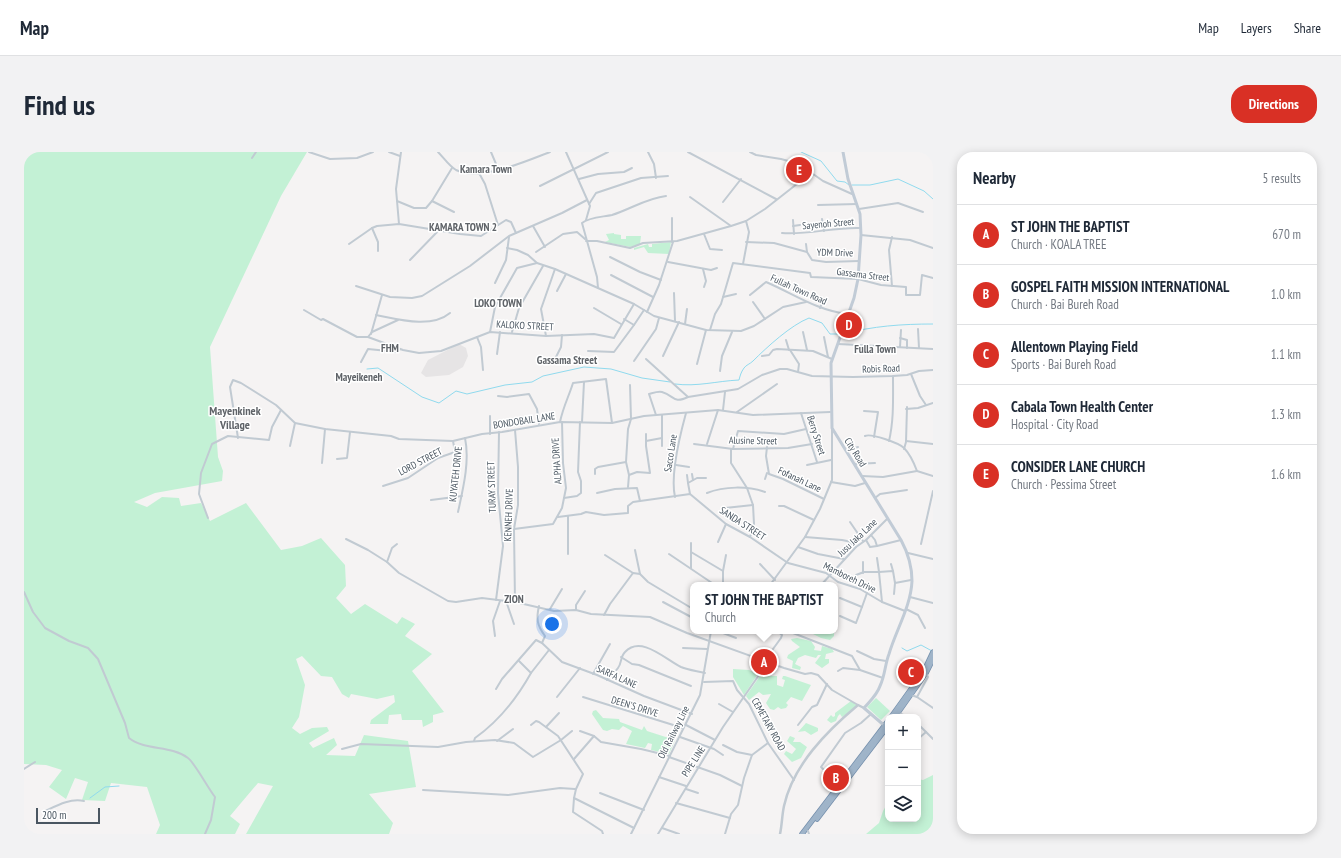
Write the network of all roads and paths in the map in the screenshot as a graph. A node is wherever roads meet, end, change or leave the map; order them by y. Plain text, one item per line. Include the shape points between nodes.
1 (256, 152) edge
2 (309, 152) edge
3 (373, 152) edge
4 (389, 152) edge
5 (401, 152) edge
6 (438, 152) edge
7 (491, 152) edge
8 (539, 152) edge
9 (550, 152) edge
10 (566, 152) edge
11 (608, 152) edge
12 (648, 152) edge
13 (688, 152) edge
14 (750, 152) edge
15 (843, 152) edge
16 (543, 155) junction
17 (400, 156) junction
18 (252, 158) dead end
19 (452, 168) junction
20 (574, 168) junction
21 (632, 168) dead end
22 (499, 171) junction
23 (809, 172) junction
24 (479, 173) junction
25 (668, 176) dead end
26 (656, 178) junction
27 (579, 179) junction
28 (741, 179) junction
29 (540, 186) dead end
30 (853, 195) junction
31 (666, 196) dead end
32 (690, 197) dead end
33 (776, 199) junction
34 (587, 200) junction
35 (397, 201) junction
36 (432, 201) junction
37 (724, 202) dead end
38 (589, 204) junction
39 (856, 204) junction
40 (818, 205) dead end
41 (859, 209) junction
42 (454, 212) dead end
43 (923, 212) dead end
44 (672, 218) dead end
45 (822, 219) dead end
46 (586, 220) junction
47 (793, 220) dead end
48 (746, 221) junction
49 (399, 224) junction
50 (498, 225) junction
51 (800, 225) dead end
52 (533, 226) junction
53 (731, 226) junction
54 (793, 226) junction
55 (372, 228) junction
56 (861, 228) junction
57 (439, 230) junction
58 (824, 232) junction
59 (516, 233) junction
60 (782, 233) dead end
61 (704, 234) junction
62 (795, 234) junction
63 (861, 234) junction
64 (510, 236) junction
65 (892, 237) junction
66 (586, 240) junction
67 (672, 242) junction
68 (746, 242) junction
69 (349, 244) dead end
70 (806, 244) dead end
71 (545, 247) junction
72 (507, 248) junction
73 (933, 248) edge
74 (722, 250) dead end
75 (378, 251) dead end
76 (536, 252) dead end
77 (807, 252) junction
78 (610, 257) dead end
79 (410, 260) dead end
80 (859, 261) junction
81 (668, 262) junction
82 (537, 263) junction
83 (743, 264) junction
84 (544, 266) junction
85 (555, 268) junction
86 (717, 268) dead end
87 (704, 269) junction
88 (566, 274) junction
89 (611, 275) dead end
90 (933, 278) edge
91 (858, 279) junction
92 (661, 280) junction
93 (495, 283) dead end
94 (356, 286) dead end
95 (892, 286) junction
96 (598, 288) junction
97 (704, 288) dead end
98 (556, 291) dead end
99 (674, 293) dead end
100 (736, 294) dead end
101 (382, 295) junction
102 (750, 295) dead end
103 (653, 297) junction
104 (723, 297) junction
105 (824, 301) dead end
106 (753, 302) dead end
107 (806, 302) junction
108 (634, 304) junction
109 (594, 308) dead end
110 (820, 308) junction
111 (687, 309) dead end
112 (304, 310) dead end
113 (645, 311) junction
114 (450, 313) dead end
115 (847, 314) junction
116 (376, 315) junction
117 (660, 318) junction
118 (399, 319) junction
119 (624, 319) junction
120 (765, 319) junction
121 (675, 321) junction
122 (679, 322) junction
123 (621, 324) junction
124 (634, 324) junction
125 (685, 324) junction
126 (918, 329) dead end
127 (706, 330) junction
128 (710, 330) junction
129 (901, 330) dead end
130 (490, 332) junction
131 (500, 332) junction
132 (512, 332) junction
133 (732, 332) junction
134 (803, 332) dead end
135 (370, 334) junction
136 (562, 334) junction
137 (546, 336) junction
138 (368, 337) junction
139 (477, 337) junction
140 (824, 337) dead end
141 (900, 338) junction
142 (786, 340) dead end
143 (837, 344) junction
144 (900, 348) junction
145 (907, 348) junction
146 (919, 348) junction
147 (400, 349) junction
148 (933, 349) edge
149 (588, 350) dead end
150 (789, 350) junction
151 (807, 350) junction
152 (497, 354) dead end
153 (663, 356) dead end
154 (762, 356) dead end
155 (828, 357) junction
156 (555, 359) dead end
157 (646, 359) dead end
158 (832, 359) junction
159 (634, 361) dead end
160 (361, 362) dead end
161 (697, 364) dead end
162 (483, 370) dead end
163 (933, 370) edge
164 (720, 371) dead end
165 (798, 372) junction
166 (911, 373) junction
167 (830, 376) junction
168 (893, 376) junction
169 (584, 382) junction
170 (777, 384) dead end
171 (630, 385) dead end
172 (725, 392) junction
173 (498, 396) dead end
174 (688, 397) junction
175 (933, 403) edge
176 (926, 405) junction
177 (281, 410) junction
178 (718, 410) junction
179 (723, 410) junction
180 (864, 411) dead end
181 (737, 412) junction
182 (830, 412) junction
183 (686, 413) junction
184 (801, 413) junction
185 (656, 415) junction
186 (662, 415) junction
187 (490, 416) dead end
188 (631, 419) junction
189 (561, 422) junction
190 (581, 422) junction
191 (295, 423) junction
192 (612, 423) junction
193 (539, 424) junction
194 (832, 428) junction
195 (325, 429) junction
196 (806, 429) junction
197 (515, 430) junction
198 (350, 432) junction
199 (499, 432) junction
200 (490, 434) junction
201 (646, 434) dead end
202 (865, 436) dead end
203 (874, 437) junction
204 (238, 438) junction
205 (465, 438) junction
206 (662, 438) junction
207 (453, 441) junction
208 (646, 441) junction
209 (890, 441) junction
210 (906, 441) junction
211 (694, 444) dead end
212 (707, 444) junction
213 (812, 444) junction
214 (933, 444) edge
215 (290, 446) dead end
216 (662, 446) dead end
217 (767, 447) junction
218 (858, 447) dead end
219 (732, 449) junction
220 (904, 449) junction
221 (846, 451) junction
222 (337, 459) dead end
223 (832, 460) junction
224 (626, 462) junction
225 (817, 462) junction
226 (322, 463) dead end
227 (875, 463) dead end
228 (854, 464) junction
229 (676, 465) junction
230 (806, 465) dead end
231 (689, 467) dead end
232 (917, 470) junction
233 (768, 473) junction
234 (595, 474) dead end
235 (692, 474) dead end
236 (629, 475) junction
237 (686, 475) dead end
238 (862, 476) junction
239 (933, 476) edge
240 (706, 478) dead end
241 (765, 479) dead end
242 (693, 480) junction
243 (688, 482) junction
244 (831, 482) junction
245 (865, 484) junction
246 (383, 486) dead end
247 (628, 487) junction
248 (747, 488) junction
249 (906, 490) dead end
250 (933, 491) edge
251 (765, 492) dead end
252 (597, 493) dead end
253 (707, 493) dead end
254 (690, 494) junction
255 (462, 496) junction
256 (675, 497) junction
257 (564, 498) junction
258 (875, 498) junction
259 (824, 499) junction
260 (431, 500) dead end
261 (640, 502) junction
262 (754, 505) junction
263 (779, 506) dead end
264 (725, 508) dead end
265 (458, 512) dead end
266 (568, 516) junction
267 (558, 517) junction
268 (208, 518) dead end
269 (887, 519) junction
270 (814, 520) junction
271 (850, 522) dead end
272 (726, 524) junction
273 (514, 529) junction
274 (871, 535) junction
275 (750, 537) junction
276 (805, 537) junction
277 (346, 539) dead end
278 (901, 540) junction
279 (865, 541) junction
280 (718, 542) dead end
281 (691, 543) dead end
282 (397, 544) dead end
283 (921, 544) dead end
284 (877, 546) junction
285 (798, 547) junction
286 (856, 547) junction
287 (634, 550) dead end
288 (691, 552) junction
289 (908, 553) junction
290 (568, 554) dead end
291 (669, 554) dead end
292 (604, 555) dead end
293 (726, 555) dead end
294 (878, 558) dead end
295 (844, 559) junction
296 (933, 559) edge
297 (387, 562) junction
298 (863, 562) dead end
299 (788, 563) junction
300 (760, 564) dead end
301 (892, 564) dead end
302 (691, 569) junction
303 (723, 570) junction
304 (893, 571) junction
305 (633, 572) junction
306 (879, 572) junction
307 (863, 573) junction
308 (640, 574) junction
309 (856, 575) dead end
310 (830, 576) junction
311 (775, 580) joint
312 (912, 580) junction
313 (710, 582) edge
314 (723, 582) edge
315 (824, 582) edge
316 (895, 583) junction
317 (562, 589) dead end
318 (585, 590) dead end
319 (24, 592) edge
320 (867, 593) junction
321 (894, 594) dead end
322 (909, 596) junction
323 (840, 598) dead end
324 (496, 600) junction
325 (500, 601) junction
326 (506, 601) junction
327 (515, 602) junction
328 (663, 602) dead end
329 (882, 602) junction
330 (933, 603) edge
331 (539, 606) junction
332 (690, 607) edge
333 (862, 607) junction
334 (550, 609) junction
335 (576, 610) junction
336 (905, 610) junction
337 (604, 615) junction
338 (690, 616) edge
339 (840, 616) dead end
340 (514, 624) dead end
341 (925, 628) dead end
342 (690, 633) edge
343 (694, 634) edge
344 (711, 634) edge
345 (726, 634) edge
346 (781, 634) edge
347 (796, 634) edge
348 (495, 636) dead end
349 (736, 638) dead end
350 (709, 640) junction
351 (542, 642) junction
352 (610, 644) dead end
353 (683, 648) dead end
354 (708, 649) junction
355 (549, 650) junction
356 (857, 651) dead end
357 (933, 652) edge
358 (621, 657) junction
359 (933, 659) edge
360 (765, 660) junction
361 (519, 661) junction
362 (887, 661) junction
363 (768, 662) junction
364 (580, 668) junction
365 (860, 670) junction
366 (838, 671) dead end
367 (531, 673) junction
368 (705, 673) junction
369 (926, 673) junction
370 (593, 674) junction
371 (882, 678) junction
372 (607, 680) junction
373 (704, 682) junction
374 (827, 684) junction
375 (691, 686) dead end
376 (496, 689) dead end
377 (911, 695) junction
378 (557, 697) dead end
379 (583, 697) dead end
380 (744, 697) junction
381 (917, 697) junction
382 (719, 704) dead end
383 (858, 705) junction
384 (864, 708) junction
385 (933, 708) edge
386 (734, 712) junction
387 (559, 713) dead end
388 (692, 714) junction
389 (871, 714) junction
390 (893, 714) edge
391 (898, 714) edge
392 (530, 725) dead end
393 (686, 725) junction
394 (798, 725) dead end
395 (885, 726) edge
396 (546, 727) junction
397 (921, 727) edge
398 (885, 728) edge
399 (885, 728) edge
400 (514, 729) dead end
401 (684, 729) junction
402 (572, 731) dead end
403 (580, 731) dead end
404 (926, 732) junction
405 (594, 736) junction
406 (921, 736) edge
407 (680, 737) junction
408 (933, 739) edge
409 (561, 740) junction
410 (715, 740) junction
411 (474, 741) junction
412 (497, 741) junction
413 (768, 743) junction
414 (723, 745) dead end
415 (711, 748) junction
416 (342, 749) dead end
417 (752, 755) junction
418 (723, 756) dead end
419 (669, 757) junction
420 (574, 759) junction
421 (35, 762) dead end
422 (698, 767) junction
423 (24, 768) edge
424 (823, 769) dead end
425 (659, 777) junction
426 (794, 780) junction
427 (742, 786) junction
428 (686, 787) junction
429 (576, 789) junction
430 (423, 790) dead end
431 (600, 793) dead end
432 (698, 793) dead end
433 (574, 798) junction
434 (84, 801) dead end
435 (676, 803) junction
436 (644, 810) junction
437 (43, 812) dead end
438 (730, 818) junction
439 (634, 828) junction
440 (662, 828) junction
441 (808, 833) edge
442 (205, 834) edge
443 (603, 834) edge
444 (630, 834) edge
445 (658, 834) edge
446 (680, 834) edge
447 (725, 834) edge
448 (780, 834) edge
449 (802, 834) edge

1 - 18 street
2 - 3 street via 330,159 357,158
4 - 17 street
5 - 17 street
6 - 19 street
7 - 22 street
8 - 16 street
9 - 16 street
10 - 20 street
11 - 20 street
12 - 26 street via 654,164
13 - 28 street
14 - 23 street via 790,161
15 - 30 main road, City Road
16 - 22 street
17 - 35 street
19 - 24 street
19 - 36 street
20 - 27 street
20 - 29 street
21 - 27 street via 624,172 598,174
22 - 24 street
23 - 30 street
23 - 33 street
24 - 50 street
25 - 26 street
26 - 38 street via 640,178 596,193
27 - 34 street
28 - 33 street
28 - 37 street
30 - 39 main road, City Road
31 - 46 street via 613,215
32 - 53 street
33 - 48 street
34 - 38 street
34 - 52 street
35 - 36 street via 421,209 426,208
35 - 49 street
36 - 42 street
38 - 46 street via 590,210
39 - 40 street
39 - 41 main road, City Road
41 - 43 street via 898,203
41 - 56 main road, City Road
44 - 67 street
45 - 58 street
46 - 66 street via 582,223
47 - 54 street
48 - 53 street
48 - 68 street
49 - 55 street
49 - 57 street
50 - 57 street via 481,236
50 - 59 street via 509,220
51 - 54 street
52 - 59 street
52 - 71 street
53 - 61 street
54 - 62 street
55 - 69 street
55 - 75 street via 378,242
56 - 58 street, Sayenoh Street
56 - 63 main road, City Road
57 - 79 street
58 - 62 street, Sayenoh Street
59 - 64 street
60 - 62 street, Sayenoh Street
61 - 67 street
61 - 74 street via 710,249
63 - 65 street
63 - 80 main road, City Road
64 - 72 street
64 - 101 street via 470,266 422,296 401,299
65 - 73 street
65 - 95 street via 889,250
66 - 67 street via 630,248 643,243
66 - 71 street via 577,232 571,232 563,234
66 - 96 street
67 - 81 street
68 - 77 street, YDM Drive via 774,243
68 - 83 street via 746,258
70 - 77 street
71 - 76 street
72 - 82 street via 528,255
72 - 93 street via 506,260
77 - 80 street, YDM Drive via 812,260
78 - 92 street
80 - 91 main road, City Road
81 - 87 street
81 - 92 street
82 - 84 street
82 - 130 street via 517,268 495,307
83 - 91 street, Gassama Street via 810,273 810,277
83 - 104 street via 732,264
84 - 85 street
84 - 132 street via 519,308
85 - 88 street
85 - 137 street via 541,309
86 - 87 street
87 - 97 street
88 - 96 street
88 - 98 street
89 - 103 street
90 - 95 street, Gassama Street via 922,275 920,295 906,295 906,287
91 - 95 street, Gassama Street
91 - 115 main road, City Road
92 - 103 street
94 - 101 street
96 - 108 street
99 - 121 street
100 - 104 street
101 - 116 street
102 - 107 street, Fullah Town Road via 766,282
103 - 113 street
104 - 128 street
105 - 110 street
106 - 120 street
107 - 110 street, Fullah Town Road
107 - 120 street via 783,307
108 - 113 street
108 - 119 street
109 - 123 street
110 - 115 street, Fullah Town Road
111 - 125 street
112 - 138 street, KALOKO STREET via 357,337
113 - 117 street
113 - 124 street
114 - 118 street via 429,321
115 - 143 main road, City Road
116 - 118 street
116 - 135 street
117 - 121 street
117 - 159 street via 656,329
118 - 135 street
119 - 123 street
119 - 124 street
120 - 133 street via 748,329
121 - 122 street
122 - 125 street
122 - 153 street
123 - 136 street, KALOKO STREET via 615,337
124 - 149 street via 614,352
125 - 127 street
126 - 146 street
127 - 128 street
127 - 161 street
128 - 133 street
129 - 141 street
130 - 131 street, KALOKO STREET
130 - 139 street, KALOKO STREET
131 - 132 street, KALOKO STREET
131 - 152 street
132 - 137 street, KALOKO STREET
133 - 164 street via 722,356
134 - 151 street
135 - 138 street
136 - 137 street, KALOKO STREET
136 - 156 street via 561,347
138 - 147 street, KALOKO STREET
139 - 147 street, KALOKO STREET via 441,351 419,353
139 - 162 street via 481,347
140 - 155 street
141 - 144 street
141 - 145 street via 907,340
142 - 150 street
143 - 144 street
143 - 158 main road, City Road
144 - 145 street
145 - 146 street
146 - 148 street
147 - 160 street via 398,352 368,349
150 - 151 street
150 - 154 street via 774,349 769,355
150 - 165 street via 799,364
151 - 155 street
155 - 158 street
157 - 174 street
158 - 167 main road, City Road
163 - 166 street, Robis Road
165 - 167 street, Robis Road via 812,376
165 - 172 street, Robis Road via 787,369 772,371 738,389
166 - 168 street, Robis Road
166 - 176 street
167 - 168 street, Robis Road
167 - 182 main road, City Road
168 - 209 street via 894,412
169 - 189 street, ALPHA DRIVE via 574,383 564,406
169 - 190 street
169 - 192 street via 606,379
170 - 181 street
171 - 188 street
172 - 174 street, Robis Road
172 - 179 street
173 - 193 street via 529,394 537,409
174 - 185 street, Robis Road via 676,400 661,392 649,394
175 - 176 street
176 - 210 street via 906,408
177 - 191 street
177 - 204 street via 272,427 269,440
177 - 204 street via 231,381
178 - 179 street, BONDOBAIL LANE
178 - 183 street, BONDOBAIL LANE
178 - 212 street
179 - 181 street, BONDOBAIL LANE
180 - 203 street via 878,412
181 - 184 street, BONDOBAIL LANE via 753,415
182 - 184 street, BONDOBAIL LANE
182 - 194 main road, City Road
183 - 186 street, BONDOBAIL LANE
183 - 229 street, Sacco Lane
184 - 196 street, Berry Street
185 - 186 street, BONDOBAIL LANE
185 - 188 street, BONDOBAIL LANE
186 - 206 street
187 - 200 street
188 - 192 street, BONDOBAIL LANE
188 - 224 street
189 - 190 street, BONDOBAIL LANE
189 - 193 street, BONDOBAIL LANE
189 - 257 street, ALPHA DRIVE via 566,488
190 - 192 street, BONDOBAIL LANE
190 - 257 street via 578,472 581,494
191 - 195 street, BONDOBAIL LANE
191 - 215 street
193 - 197 street, BONDOBAIL LANE
194 - 221 main road, City Road
194 - 223 street
195 - 198 street, BONDOBAIL LANE
195 - 226 street
196 - 213 street, Berry Street
196 - 219 street via 784,434 738,431
197 - 199 street, BONDOBAIL LANE
197 - 273 street, KENNEH DRIVE via 518,495
198 - 207 street, BONDOBAIL LANE via 399,439
198 - 222 street via 346,458
199 - 200 street, BONDOBAIL LANE
199 - 324 street, TURAY STREET via 498,493 502,542
200 - 205 street, BONDOBAIL LANE
201 - 208 street
202 - 203 street
203 - 209 street
204 - 268 street via 228,436 216,441 210,447 204,461 199,494
205 - 207 street, BONDOBAIL LANE
205 - 255 street, KUYATEH DRIVE via 467,449
206 - 208 street
206 - 216 street
207 - 246 street, LORD STREET via 455,452 438,458 408,478
208 - 236 street via 651,472
209 - 220 street
210 - 214 street
210 - 220 street
211 - 212 street, Alusine Street
212 - 219 street, Alusine Street
213 - 217 street, Alusine Street via 788,448
213 - 225 street, Berry Street
217 - 219 street, Alusine Street
217 - 233 street
218 - 221 street
219 - 248 street via 731,463
220 - 232 street
221 - 228 main road, City Road
223 - 225 street
223 - 244 street
224 - 234 street via 598,467
224 - 236 street
225 - 230 street
227 - 228 street
228 - 238 main road, City Road
229 - 231 street
229 - 256 street, Sacco Lane via 673,488
232 - 238 street via 883,477
232 - 239 street
233 - 241 street
233 - 259 street, Fofanah Lane
235 - 242 street
236 - 247 street
237 - 243 street
238 - 245 main road, City Road
240 - 242 street
242 - 243 street
243 - 254 street
244 - 245 street via 855,486
244 - 259 street
245 - 258 main road, City Road
247 - 252 street
247 - 261 street via 637,488
248 - 251 street
248 - 253 street via 716,489
248 - 262 street
249 - 258 street via 880,494
250 - 283 street
254 - 256 street
254 - 272 street, SANDA STREET
255 - 260 street
255 - 265 street, KUYATEH DRIVE
256 - 261 street
257 - 267 street, ALPHA DRIVE
258 - 269 main road, City Road
259 - 270 street
261 - 266 street via 633,502 628,506 628,513 604,515 586,512
262 - 264 street
262 - 275 street via 754,524
263 - 270 street
266 - 267 street
266 - 290 street
267 - 273 street via 553,524
269 - 274 street, Jusu Jaka Lane
269 - 278 main road, City Road
270 - 276 street
271 - 279 street
272 - 275 street, SANDA STREET
272 - 280 street
273 - 327 street, KENNEH DRIVE
274 - 279 street, Jusu Jaka Lane
274 - 284 street
275 - 299 street, SANDA STREET
276 - 285 street
276 - 286 street via 842,540
277 - 297 street
278 - 284 street
278 - 289 main road, City Road
279 - 284 street via 870,547
279 - 286 street, Jusu Jaka Lane
281 - 288 street
282 - 297 street via 392,548
285 - 295 street
285 - 299 street
286 - 295 street, Jusu Jaka Lane
287 - 308 street
288 - 302 street
288 - 303 street
289 - 296 street
289 - 312 main road, City Road
291 - 302 street
292 - 305 street
293 - 303 street
294 - 306 street
295 - 310 street, Jusu Jaka Lane
297 - 324 street via 399,573 448,601 482,598
298 - 307 street
299 - 310 street, Mamboreh Drive
299 - 311 street
300 - 311 street
301 - 304 street
302 - 313 street
303 - 314 street
304 - 306 street
304 - 316 street
305 - 308 street
305 - 337 street
306 - 307 street
306 - 329 street
307 - 309 street
308 - 332 street via 648,582
310 - 315 street, Jusu Jaka Lane
310 - 320 street, Mamboreh Drive via 838,582
312 - 316 street
312 - 322 main road, City Road
316 - 321 street
317 - 334 street
318 - 335 street via 576,605
319 - 442 street via 45,628 88,648 98,659 129,738 135,742 171,750 189,759 215,797 211,820
320 - 329 street, Mamboreh Drive
320 - 333 street
322 - 330 street
322 - 336 main road, City Road
323 - 333 street
324 - 325 street
325 - 326 street
325 - 348 street via 493,622
326 - 327 street
326 - 340 street
327 - 331 street
328 - 338 street
329 - 336 street, Mamboreh Drive
331 - 334 street
331 - 351 street via 536,620 545,636
333 - 339 street via 856,623
334 - 335 street via 563,612
335 - 337 street
336 - 341 street, Mamboreh Drive via 918,614
336 - 362 main road, City Road
337 - 342 street via 650,617
343 - 350 street
344 - 350 street, Old Railway Line
345 - 349 street
346 - 360 street via 782,638
347 - 365 street via 852,656
350 - 354 street, Old Railway Line
350 - 360 street
351 - 355 street, SARFA LANE
351 - 361 street via 536,640
352 - 370 street
353 - 354 street
354 - 368 street, Old Railway Line
355 - 364 street, SARFA LANE via 562,662
355 - 367 street
356 - 362 street via 874,659
357 - 390 highway via 924,671
358 - 368 street via 632,646 639,645 681,666
358 - 372 street via 619,668
358 - 375 street via 632,664 639,664
359 - 369 highway
360 - 363 street
361 - 367 street
361 - 376 street
362 - 371 main road, City Road
363 - 374 street via 805,674 814,674
363 - 380 street, PIPE LINE
364 - 370 street, SARFA LANE
364 - 378 street
365 - 366 street via 843,668
365 - 371 street
367 - 411 street via 510,705
368 - 373 street, Old Railway Line
369 - 377 highway
369 - 381 street via 928,677
370 - 372 street, SARFA LANE
371 - 384 main road, City Road via 876,694
372 - 388 street, SARFA LANE
373 - 380 street, CEMETARY ROAD via 733,681
373 - 388 street, Old Railway Line
374 - 383 street via 832,690
374 - 394 street via 817,705 812,707
377 - 381 street
377 - 391 highway
379 - 401 street, DEEN'S DRIVE
380 - 386 street, PIPE LINE
380 - 413 street, CEMETARY ROAD
381 - 385 street
382 - 386 street
383 - 384 street
383 - 426 street via 824,736
384 - 389 main road
386 - 410 street, PIPE LINE
387 - 396 street
388 - 393 street, Old Railway Line
389 - 395 main road
389 - 424 street via 862,723 844,733 821,767
392 - 396 street via 537,721
393 - 401 street, Old Railway Line
393 - 410 street
396 - 409 street
397 - 404 street
398 - 441 highway
399 - 449 highway
400 - 412 street
401 - 407 street, Old Railway Line
402 - 409 street
403 - 405 street
404 - 406 street
404 - 408 street
405 - 419 street via 601,742 641,748
405 - 420 street
407 - 415 street
407 - 419 street, Old Railway Line
409 - 412 street via 533,758 514,744
409 - 420 street
410 - 415 street, PIPE LINE
411 - 412 street
411 - 416 street via 438,747 361,744
413 - 417 street
413 - 426 street, CEMETARY ROAD
414 - 417 street via 737,752
415 - 418 street
415 - 422 street, PIPE LINE
417 - 427 street
419 - 422 street
419 - 425 street, Old Railway Line
420 - 429 street via 583,775
421 - 423 street
422 - 427 street
422 - 428 street, PIPE LINE
425 - 428 street
425 - 436 street, Old Railway Line
426 - 448 street via 784,806
427 - 438 street via 738,805
428 - 432 street
428 - 435 street, PIPE LINE
429 - 430 street via 560,788 508,795
429 - 433 street
431 - 436 street
433 - 439 street
433 - 443 street via 573,812
434 - 437 street via 68,802
435 - 438 street
435 - 440 street, PIPE LINE
436 - 439 street, Old Railway Line
438 - 447 street
439 - 444 street, Old Railway Line
440 - 445 street, PIPE LINE
440 - 446 street

